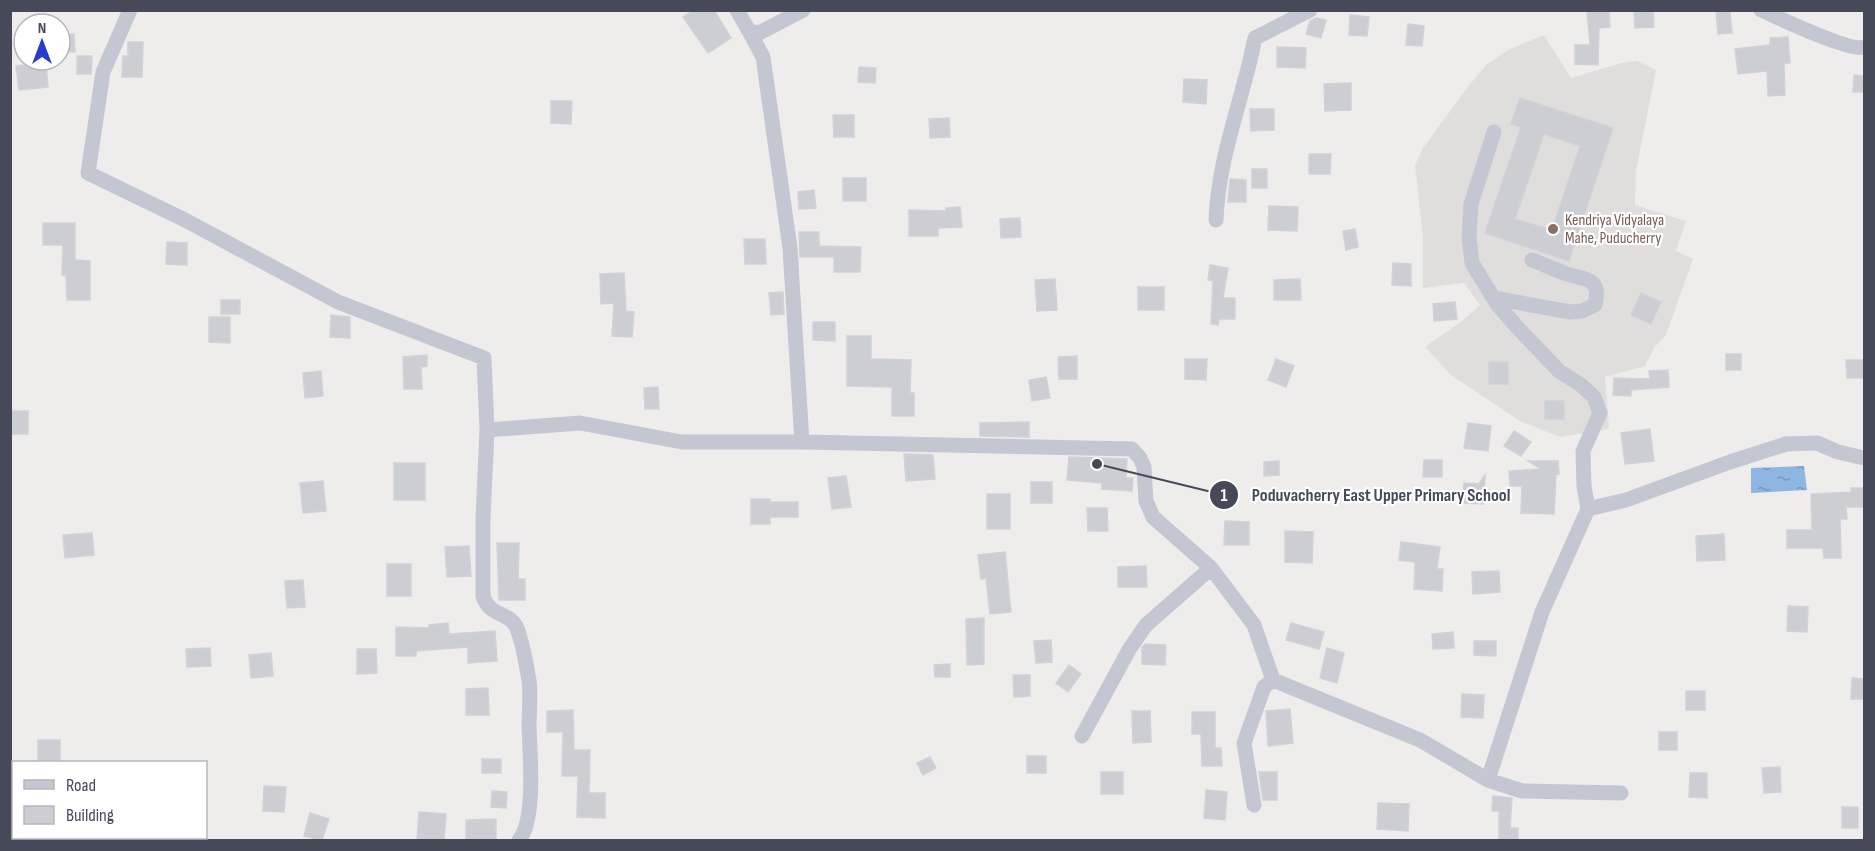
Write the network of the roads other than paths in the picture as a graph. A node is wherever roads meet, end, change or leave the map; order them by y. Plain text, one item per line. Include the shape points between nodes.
1 (130, 10) edge
2 (737, 10) edge
3 (803, 10) edge
4 (1310, 10) edge
5 (1761, 10) edge
6 (748, 31) junction
7 (1864, 47) edge
8 (1494, 132) dead end
9 (1215, 220) dead end
10 (1532, 260) dead end
11 (1494, 298) junction
12 (487, 430) junction
13 (802, 442) junction
14 (1864, 458) edge
15 (1588, 509) junction
16 (1211, 568) junction
17 (1273, 680) junction
18 (1082, 736) dead end
19 (1488, 780) junction
20 (1621, 793) dead end
21 (1254, 805) dead end
22 (519, 840) edge

1 - 12 street via 103,72 88,173 338,302 484,358
2 - 6 street
3 - 6 street via 759,33
4 - 9 street via 1255,38 1233,117
5 - 7 street via 1842,44
6 - 13 street via 763,57 790,248
8 - 11 street via 1471,204 1469,236 1472,263
10 - 11 street via 1587,279 1598,293 1595,305 1570,312
11 - 15 street via 1559,371 1594,397 1600,413 1583,451
12 - 13 street via 580,423 682,442
12 - 22 street via 483,596 490,609 515,624 529,682 530,799 524,834
13 - 16 street via 1132,449 1144,467 1146,501 1153,517
14 - 15 street via 1817,443 1786,444 1626,500
15 - 19 street via 1542,612
16 - 17 street via 1254,625
16 - 18 street via 1146,625
17 - 19 street via 1420,740
17 - 21 street via 1264,687 1244,743
19 - 20 street via 1522,791

